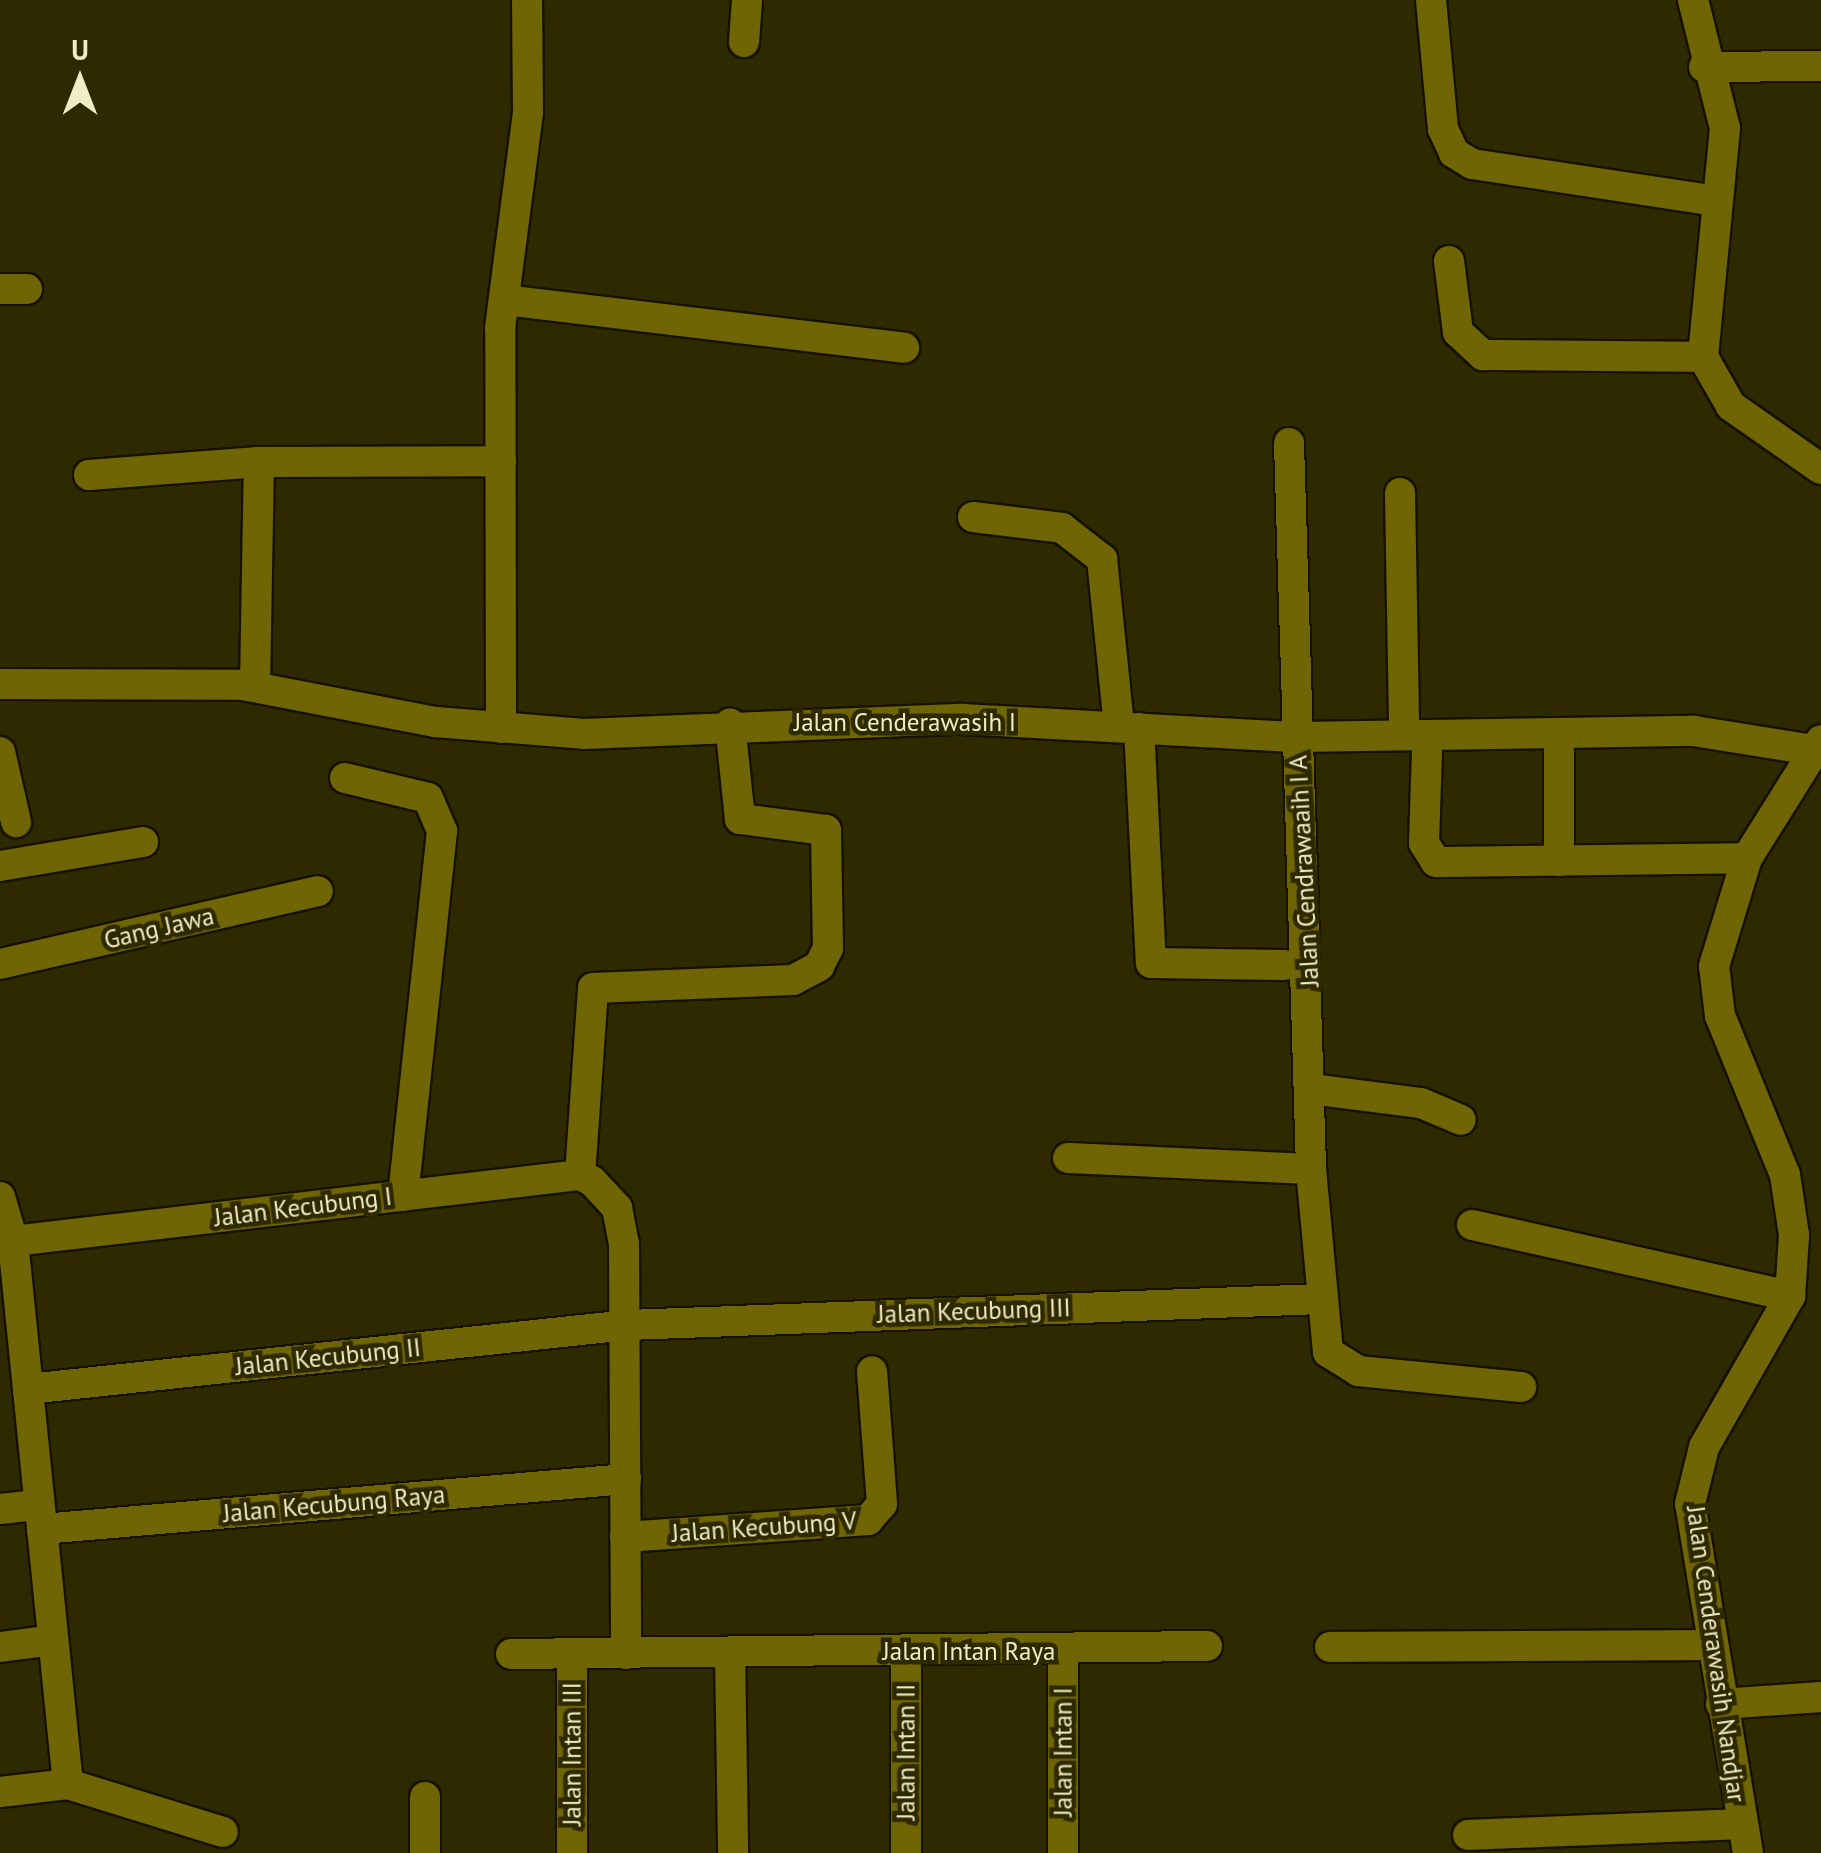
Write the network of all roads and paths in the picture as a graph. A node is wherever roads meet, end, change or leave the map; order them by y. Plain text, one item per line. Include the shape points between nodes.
1 (527, 0) edge
2 (747, 0) edge
3 (1431, 0) edge
4 (1692, 0) edge
5 (744, 42) dead end
6 (1821, 66) edge
7 (1704, 67) junction
8 (1717, 201) junction
9 (1449, 261) dead end
10 (504, 300) junction
11 (904, 348) dead end
12 (1702, 357) junction
13 (1289, 443) dead end
14 (501, 461) junction
15 (258, 462) junction
16 (1821, 468) edge
17 (89, 474) dead end
18 (1400, 493) dead end
19 (973, 517) dead end
20 (0, 684) edge
21 (255, 686) junction
22 (730, 724) junction
23 (1129, 727) junction
24 (501, 728) junction
25 (1404, 730) junction
26 (1298, 737) junction
27 (1817, 745) edge
28 (0, 752) edge
29 (1427, 752) dead end
30 (1559, 752) dead end
31 (345, 778) dead end
32 (16, 822) dead end
33 (142, 842) dead end
34 (1747, 858) junction
35 (1558, 861) junction
36 (0, 866) edge
37 (318, 891) dead end
38 (0, 964) edge
39 (1284, 965) dead end
40 (1311, 1090) junction
41 (1461, 1120) dead end
42 (1068, 1158) dead end
43 (1311, 1169) junction
44 (586, 1178) junction
45 (402, 1196) junction
46 (5, 1216) edge
47 (1472, 1226) dead end
48 (1790, 1296) junction
49 (1321, 1298) junction
50 (628, 1326) junction
51 (872, 1371) dead end
52 (18, 1374) edge
53 (1521, 1387) dead end
54 (626, 1478) junction
55 (0, 1509) edge
56 (41, 1517) junction
57 (625, 1537) junction
58 (53, 1640) junction
59 (1712, 1645) junction
60 (1207, 1646) dead end
61 (0, 1647) edge
62 (1330, 1647) dead end
63 (1063, 1650) junction
64 (906, 1652) junction
65 (730, 1653) junction
66 (511, 1654) dead end
67 (572, 1654) junction
68 (626, 1654) junction
69 (1821, 1697) edge
70 (1721, 1704) junction
71 (68, 1784) junction
72 (0, 1792) edge
73 (425, 1797) dead end
74 (222, 1832) dead end
75 (1468, 1835) dead end
76 (1744, 1838) edge
77 (425, 1853) edge
78 (572, 1853) edge
79 (733, 1853) edge
80 (906, 1853) edge
81 (1063, 1853) edge

1 - 10 street via 528,112
2 - 5 street
3 - 8 street via 1443,129 1472,164
4 - 7 street
6 - 7 street
7 - 8 street via 1724,128
8 - 12 street
9 - 12 street via 1456,326 1483,355
10 - 11 street
10 - 14 street
12 - 16 street via 1731,406
13 - 26 street, Jalan Cendrawaaih I A
14 - 15 street
14 - 24 street
15 - 17 street
15 - 21 street
18 - 25 street
19 - 23 street via 1062,528 1102,559
20 - 21 street, Jalan Cenderawasih I
21 - 24 street, Jalan Cenderawasih I
22 - 23 street, Jalan Cenderawasih I
22 - 24 street, Jalan Cenderawasih I via 584,734
22 - 44 street via 740,819 826,830 828,948 819,966 792,980 593,988
23 - 26 street, Jalan Cenderawasih I
23 - 39 street via 1151,963
25 - 26 street, Jalan Cenderawasih I
25 - 27 street, Jalan Cenderawasih I via 1694,731
26 - 40 street, Jalan Cendrawaaih I A
27 - 34 street, Jalan Cenderawasih Nandjar
28 - 32 street
29 - 35 street via 1430,859
30 - 35 street
31 - 45 street via 428,798 442,831
33 - 36 street
34 - 35 street
34 - 48 street, Jalan Cenderawasih Nandjar via 1714,966 1738,1071 1792,1202
37 - 38 street, Gang Jawa
40 - 41 street via 1421,1103
40 - 43 street, Jalan Cendrawaaih I A
42 - 43 street
43 - 49 street, Jalan Cendrawaaih I A
44 - 45 street, Jalan Kecubung I
44 - 50 street via 617,1208
45 - 46 street, Jalan Kecubung I
46 - 52 street
47 - 48 street
48 - 59 street, Jalan Cenderawasih Nandjar via 1695,1470 1692,1523
49 - 50 street, Jalan Kecubung III
49 - 53 street, Jalan Cendrawaaih I A via 1328,1352 1345,1366
50 - 52 street, Jalan Kecubung II
50 - 54 street
51 - 57 street, Jalan Kecubung V via 882,1504 868,1520
52 - 56 street
54 - 56 street, Jalan Kecubung Raya
54 - 57 street
55 - 56 street, Jalan Kecubung Raya
56 - 58 street
57 - 68 street
58 - 61 street
58 - 71 street
59 - 62 street
59 - 70 street, Jalan Cenderawasih Nandjar
60 - 63 street, Jalan Intan Raya
63 - 64 street, Jalan Intan Raya
63 - 81 street, Jalan Intan I
64 - 65 street, Jalan Intan Raya
64 - 80 street, Jalan Intan II
65 - 68 street, Jalan Intan Raya
65 - 79 street
66 - 67 street, Jalan Intan Raya
67 - 68 street, Jalan Intan Raya
67 - 78 street, Jalan Intan III
69 - 70 street
70 - 76 street, Jalan Cenderawasih Nandjar
71 - 72 street
71 - 74 street
73 - 77 street
75 - 76 street

